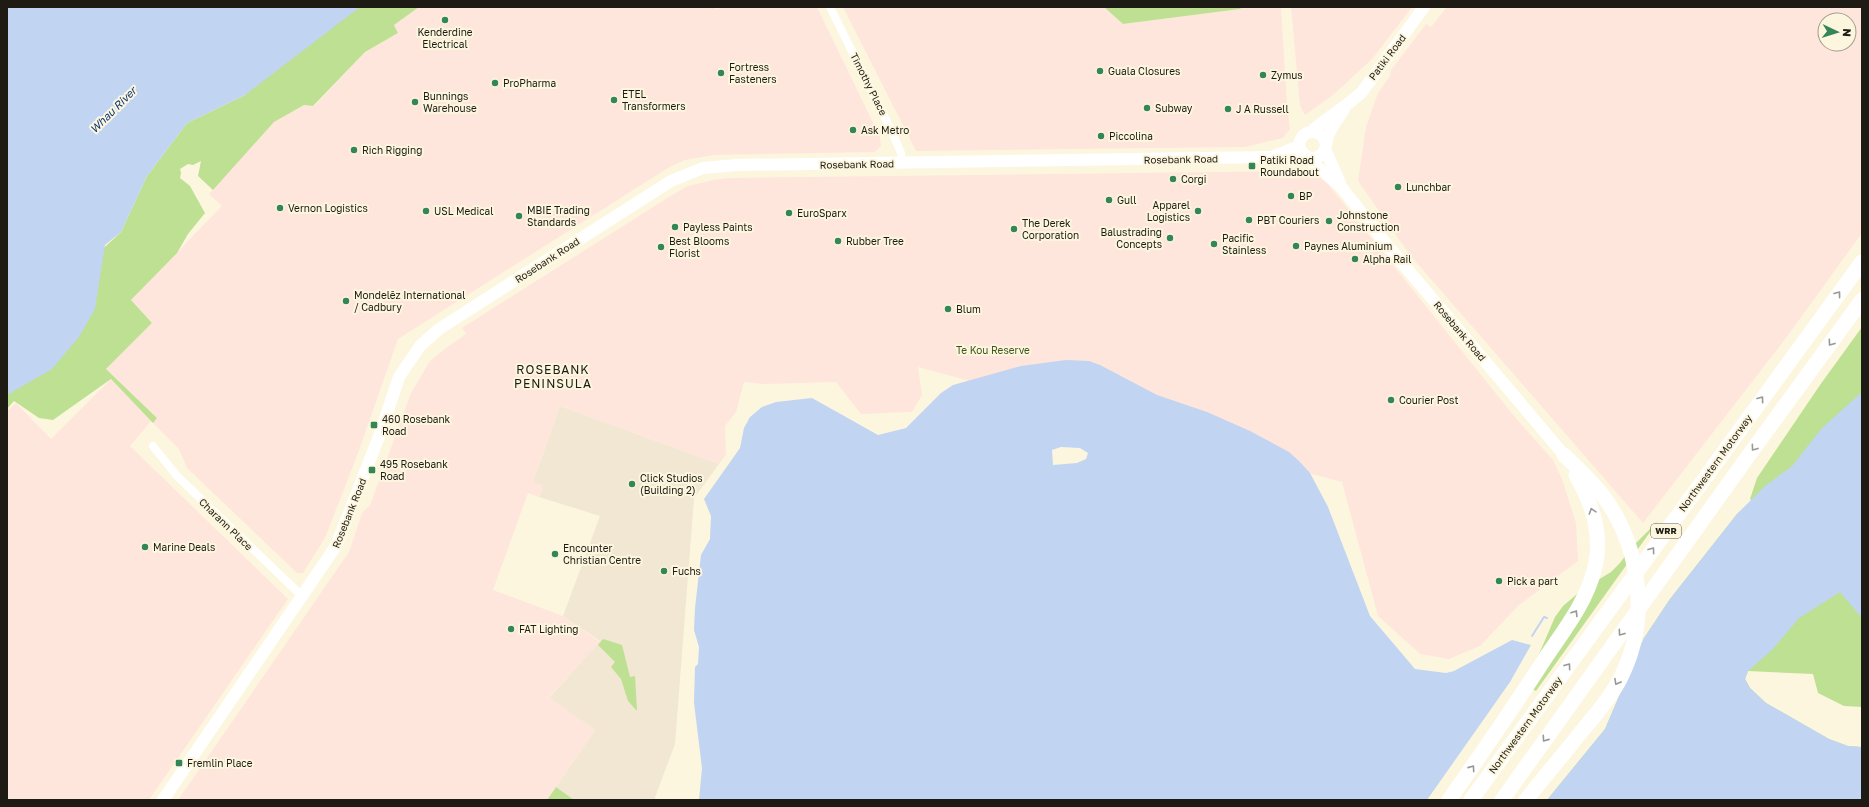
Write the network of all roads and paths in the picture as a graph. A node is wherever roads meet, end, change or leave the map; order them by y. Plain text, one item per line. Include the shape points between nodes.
1 (830, 7) edge
2 (1424, 7) edge
3 (1347, 104) junction
4 (1312, 131) junction
5 (1299, 146) junction
6 (1326, 147) junction
7 (1272, 157) junction
8 (1310, 158) junction
9 (902, 163) junction
10 (1342, 188) junction
11 (1862, 262) edge
12 (1862, 300) edge
13 (153, 446) dead end
14 (1564, 455) junction
15 (303, 597) junction
16 (163, 800) edge
17 (1449, 800) edge
18 (1471, 800) edge
19 (1502, 800) edge
20 (1526, 800) edge

1 - 9 street, Timothy Place via 892,132 901,153
2 - 3 main road, Patiki Road via 1362,92
3 - 4 main road, Patiki Road
3 - 6 main road, Patiki Road via 1329,134
4 - 5 main road via 1302,136
4 - 6 main road via 1324,137
5 - 7 main road, Rosebank Road
5 - 8 main road via 1304,155
6 - 8 main road via 1318,157
6 - 10 main road, Rosebank Road
7 - 8 main road, Rosebank Road via 1293,160
7 - 9 main road, Rosebank Road
8 - 10 main road, Rosebank Road
9 - 15 main road, Rosebank Road via 737,165 692,171 670,181 439,329 412,356 399,377 341,537
10 - 14 main road, Rosebank Road
18 -> 11 highway, Northwestern Motorway / WRR
12 -> 19 highway, WRR
13 - 15 street, Charann Place via 177,476
17 -> 14 highway via 1585,596 1595,567 1597,531 1591,507 1585,491
14 -> 20 highway via 1604,497 1620,524 1630,550 1638,591 1637,621 1628,659 1619,681
15 - 16 main road, Rosebank Road

